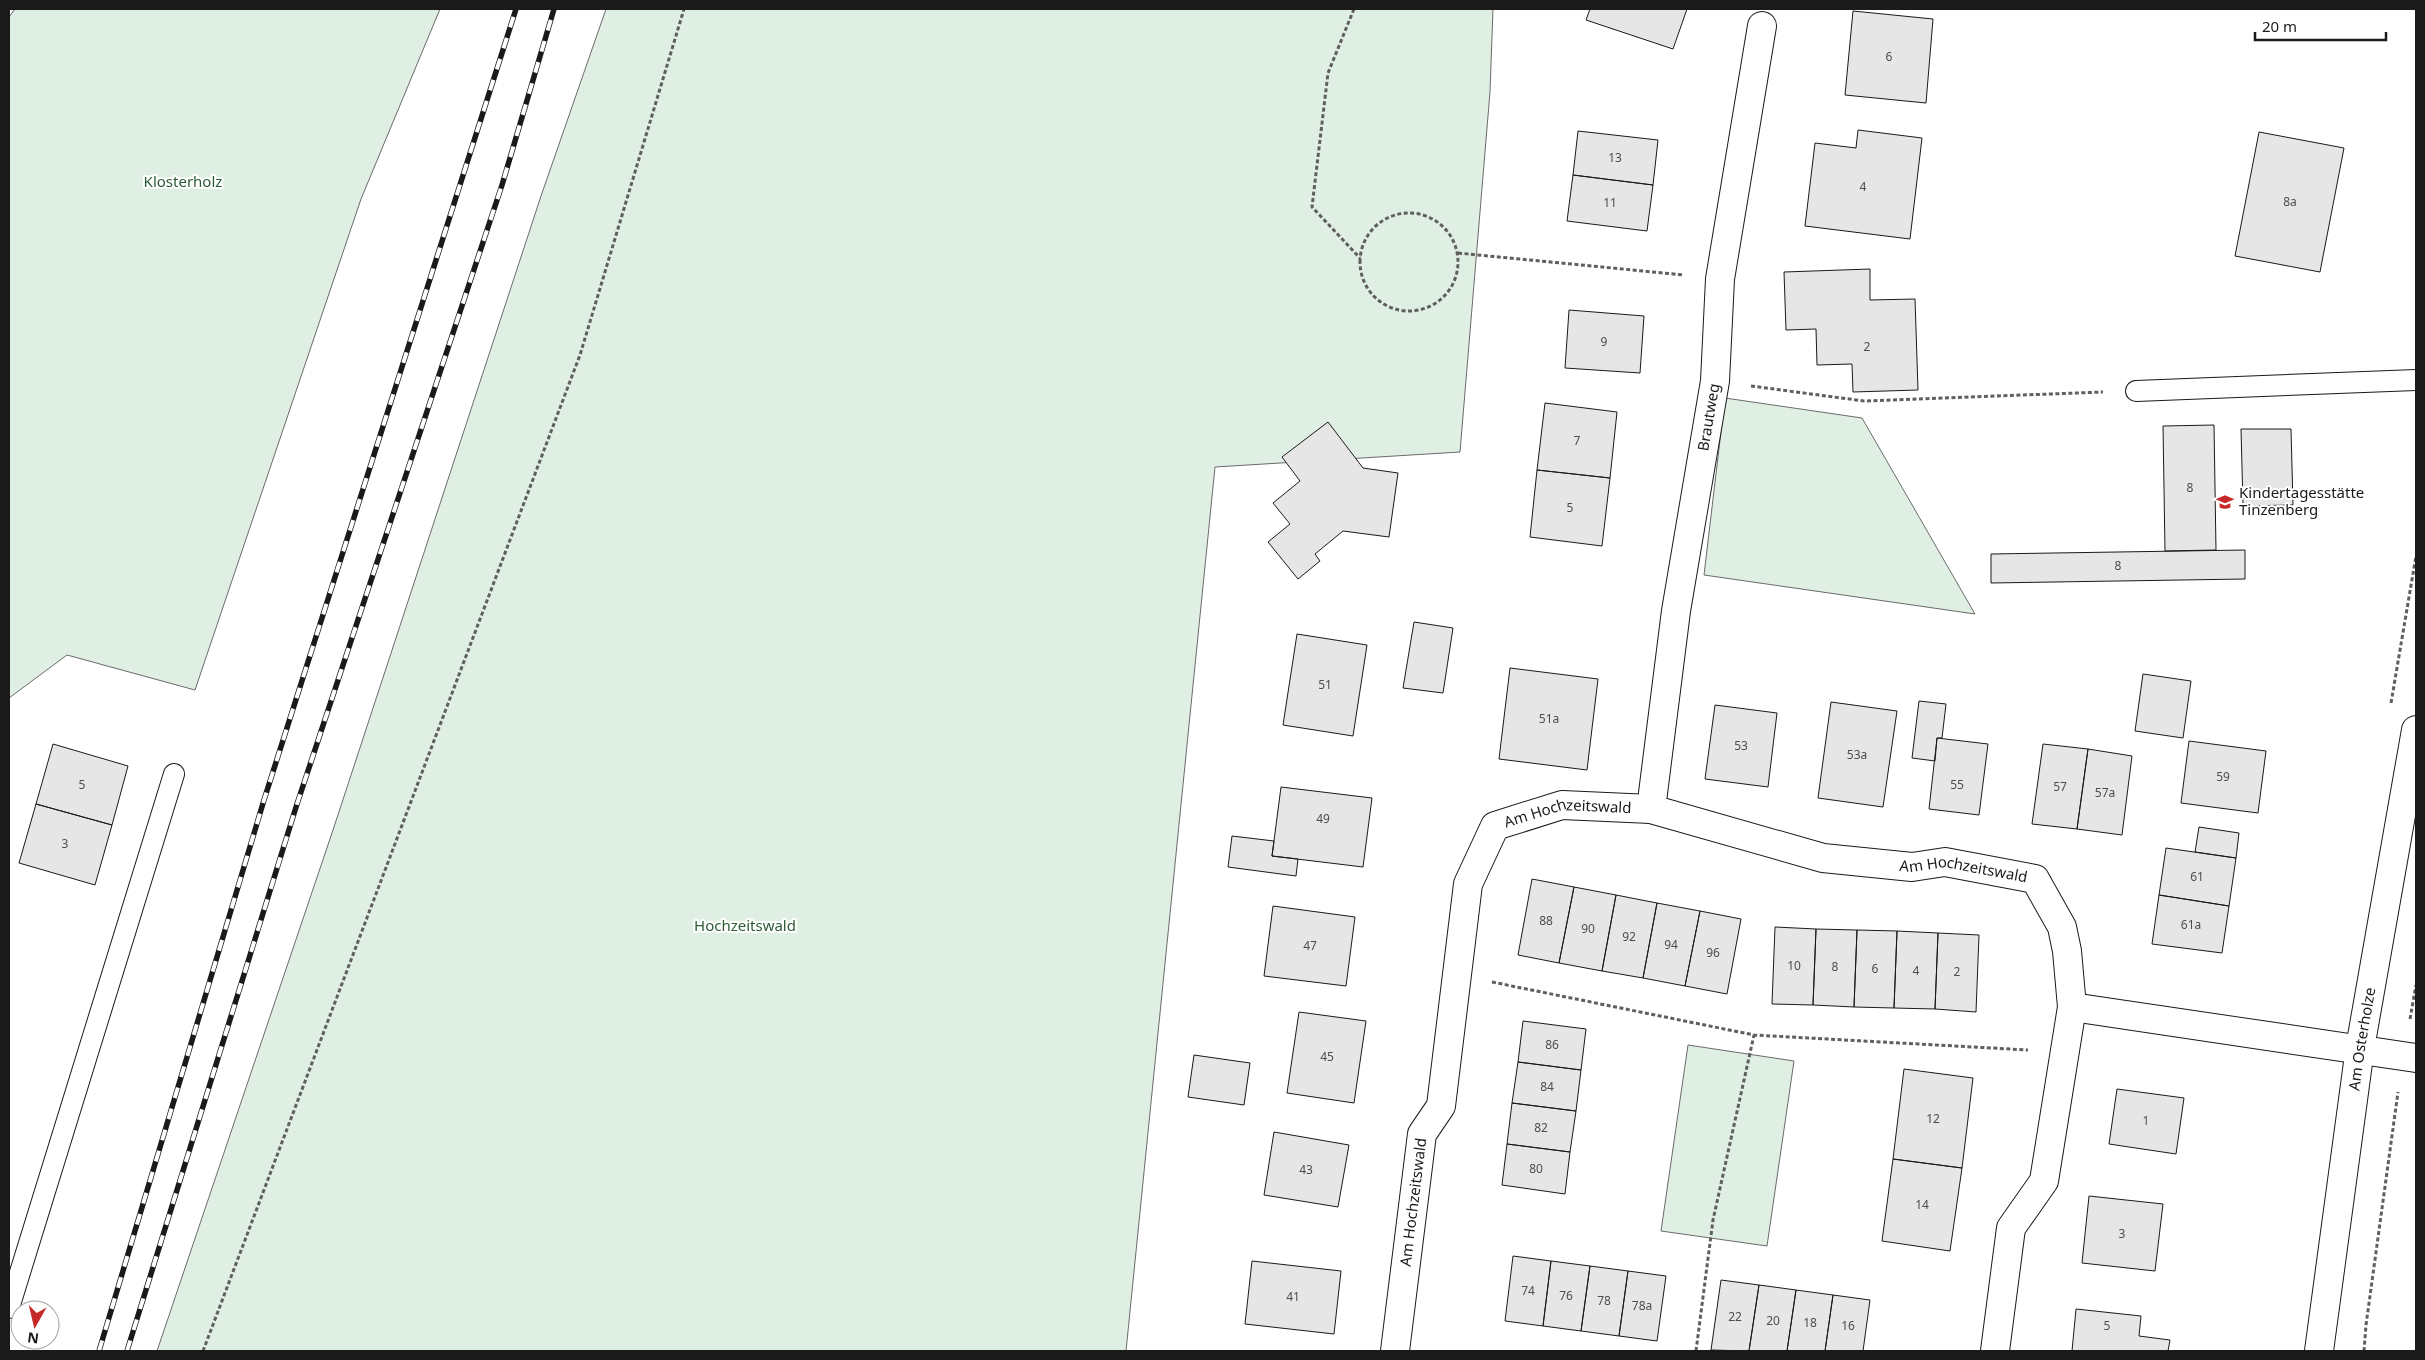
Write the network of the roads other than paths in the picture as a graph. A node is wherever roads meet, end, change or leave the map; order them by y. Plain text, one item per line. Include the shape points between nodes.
1 (1762, 26) dead end
2 (2416, 380) edge
3 (2136, 391) road end
4 (2416, 730) edge
5 (174, 774) dead end
6 (1651, 809) junction
7 (2072, 1008) junction
8 (2360, 1048) junction
9 (2410, 1056) edge
10 (9, 1308) edge
11 (1395, 1351) edge
12 (1995, 1351) edge
13 (2319, 1351) edge

1 - 6 street, Brautweg via 1720,279 1715,381 1676,611
2 - 3 lane
4 - 8 street, Am Osterholze
5 - 10 lane
6 - 7 street, Am Hochzeitswald via 1824,858 1912,867 1945,862 2035,879 2062,927
6 - 11 street, Am Hochzeitswald via 1562,805 1495,826 1468,884 1441,1106 1422,1134
7 - 8 street
7 - 12 street, Am Hochzeitswald via 2044,1181 2011,1228
8 - 9 street
8 - 13 street, Am Osterholze

